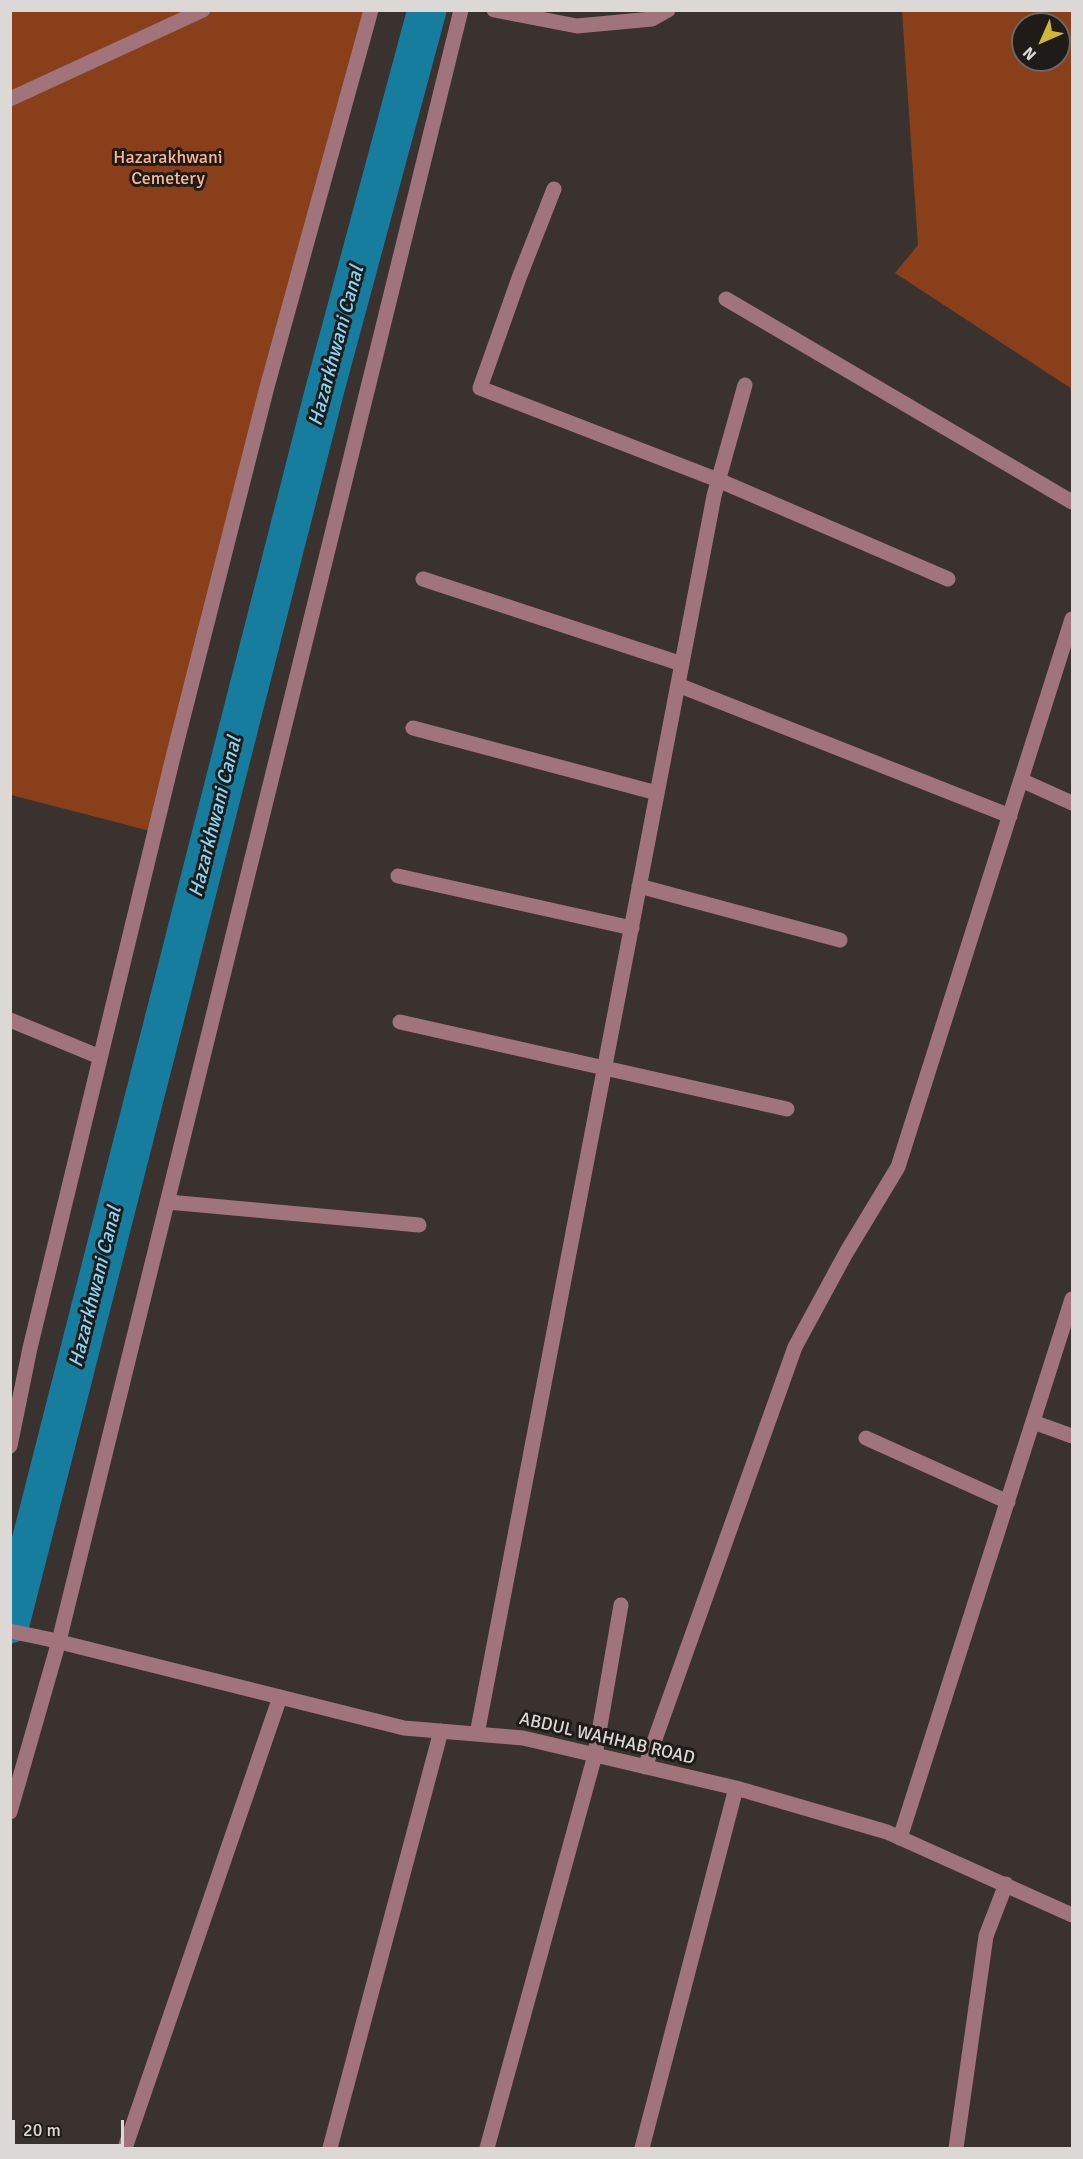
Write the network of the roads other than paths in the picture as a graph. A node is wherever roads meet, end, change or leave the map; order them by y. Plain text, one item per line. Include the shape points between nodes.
1 (203, 10) edge
2 (371, 10) edge
3 (461, 10) edge
4 (494, 10) edge
5 (668, 10) edge
6 (10, 99) edge
7 (554, 189) dead end
8 (726, 299) dead end
9 (745, 385) dead end
10 (718, 480) junction
11 (1072, 502) edge
12 (423, 579) dead end
13 (948, 579) dead end
14 (1072, 619) edge
15 (682, 664) junction
16 (678, 685) junction
17 (413, 729) dead end
18 (1021, 780) junction
19 (657, 793) junction
20 (1072, 803) edge
21 (1010, 816) junction
22 (398, 876) dead end
23 (639, 886) junction
24 (632, 928) junction
25 (840, 940) dead end
26 (10, 1020) edge
27 (400, 1022) dead end
28 (100, 1057) junction
29 (604, 1068) junction
30 (787, 1109) dead end
31 (168, 1202) junction
32 (419, 1225) dead end
33 (1072, 1299) edge
34 (1033, 1422) junction
35 (1072, 1436) edge
36 (866, 1438) dead end
37 (10, 1446) edge
38 (1008, 1502) junction
39 (621, 1605) dead end
40 (10, 1631) edge
41 (53, 1640) junction
42 (280, 1697) junction
43 (441, 1731) junction
44 (477, 1734) junction
45 (595, 1755) junction
46 (645, 1767) junction
47 (736, 1788) junction
48 (10, 1812) edge
49 (900, 1838) junction
50 (1006, 1884) junction
51 (1072, 1915) edge
52 (125, 2148) edge
53 (330, 2148) edge
54 (487, 2148) edge
55 (642, 2148) edge
56 (956, 2148) edge

1 - 6 street
2 - 28 street via 267,387
3 - 31 street
4 - 5 street via 578,26 652,20
7 - 10 street via 480,388
8 - 11 street
9 - 10 street
10 - 13 street
10 - 15 street
12 - 15 street
14 - 18 street
15 - 16 street
16 - 19 street
16 - 21 street
17 - 19 street
18 - 20 street
18 - 21 street
19 - 23 street
21 - 46 street via 898,1167 795,1347
22 - 24 street
23 - 24 street
23 - 25 street
24 - 29 street
26 - 28 street
27 - 29 street
28 - 37 street
29 - 30 street
29 - 44 street
31 - 32 street
31 - 41 street
33 - 34 street
34 - 35 street
34 - 38 street
36 - 38 street
38 - 49 street
39 - 45 street
40 - 41 street, ABDUL WAHHAB ROAD
41 - 42 street, ABDUL WAHHAB ROAD
41 - 48 street
42 - 43 street, ABDUL WAHHAB ROAD via 404,1728
42 - 52 street
43 - 44 street, ABDUL WAHHAB ROAD
43 - 53 street
44 - 45 street, ABDUL WAHHAB ROAD via 523,1738
45 - 46 street, ABDUL WAHHAB ROAD
45 - 54 street
46 - 47 street, ABDUL WAHHAB ROAD
47 - 49 street, ABDUL WAHHAB ROAD
47 - 55 street
49 - 50 street, ABDUL WAHHAB ROAD
50 - 51 street, ABDUL WAHHAB ROAD
50 - 56 street via 986,1936

